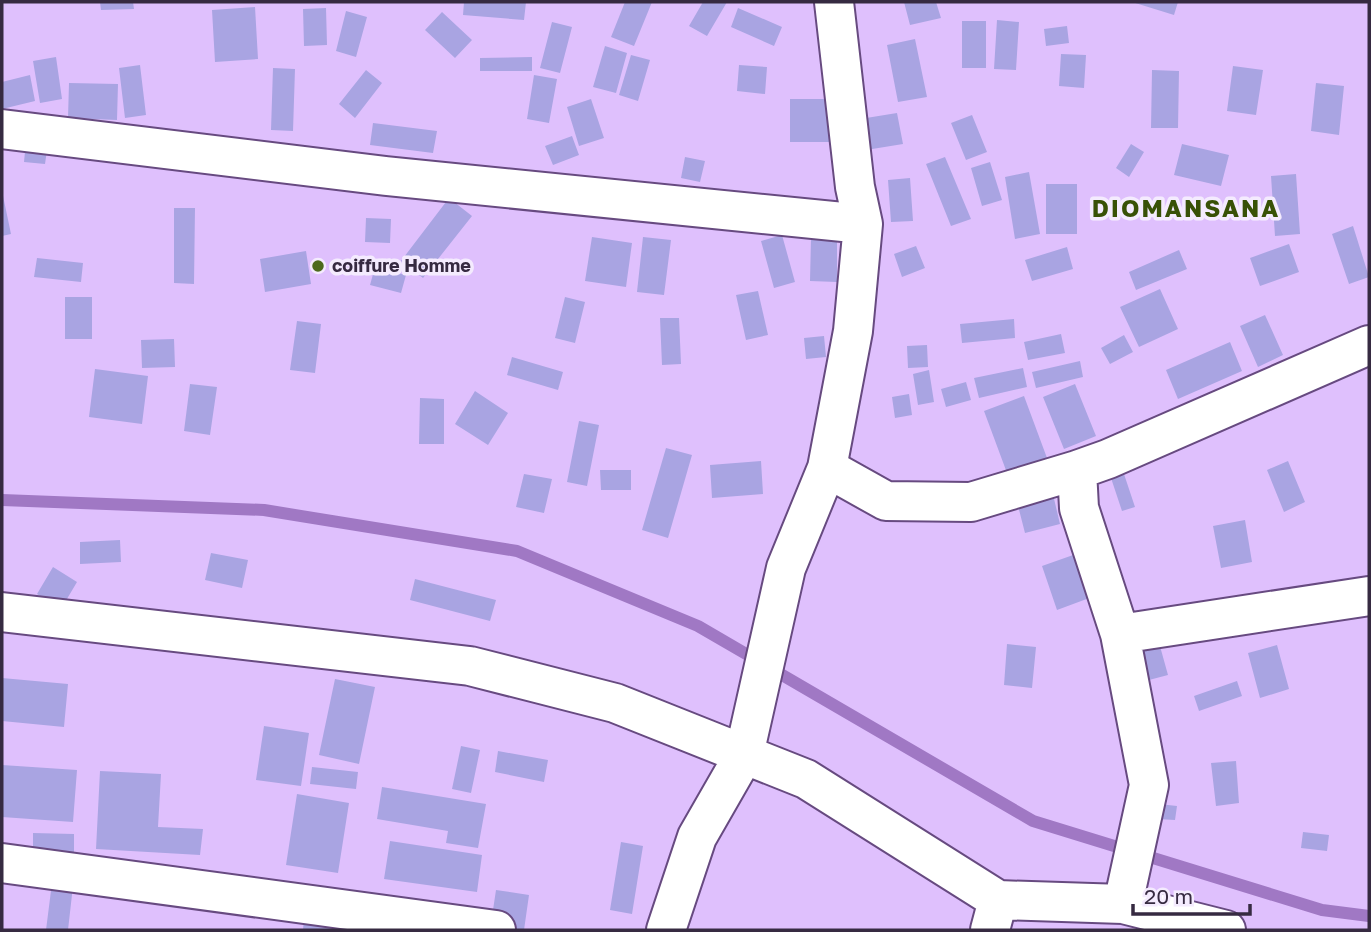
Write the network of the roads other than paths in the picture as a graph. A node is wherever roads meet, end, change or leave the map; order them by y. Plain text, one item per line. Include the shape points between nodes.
1 (834, 2) edge
2 (2, 129) edge
3 (863, 224) junction
4 (1369, 345) edge
5 (827, 468) junction
6 (1077, 470) junction
7 (1369, 596) edge
8 (2, 612) edge
9 (1120, 634) junction
10 (744, 755) junction
11 (2, 863) edge
12 (1123, 904) junction
13 (994, 915) edge
14 (495, 930) edge
15 (666, 930) edge
16 (1226, 930) edge

1 - 3 street
2 - 3 street via 386,176
3 - 5 street via 853,331
4 - 6 street
5 - 6 street via 886,501 971,502
5 - 10 street via 786,568
6 - 9 street via 1079,508
7 - 9 street
8 - 10 street via 470,666 615,703
9 - 12 street via 1149,785
10 - 13 street via 806,779
10 - 15 street via 697,837
11 - 14 street
12 - 13 street
12 - 16 street

